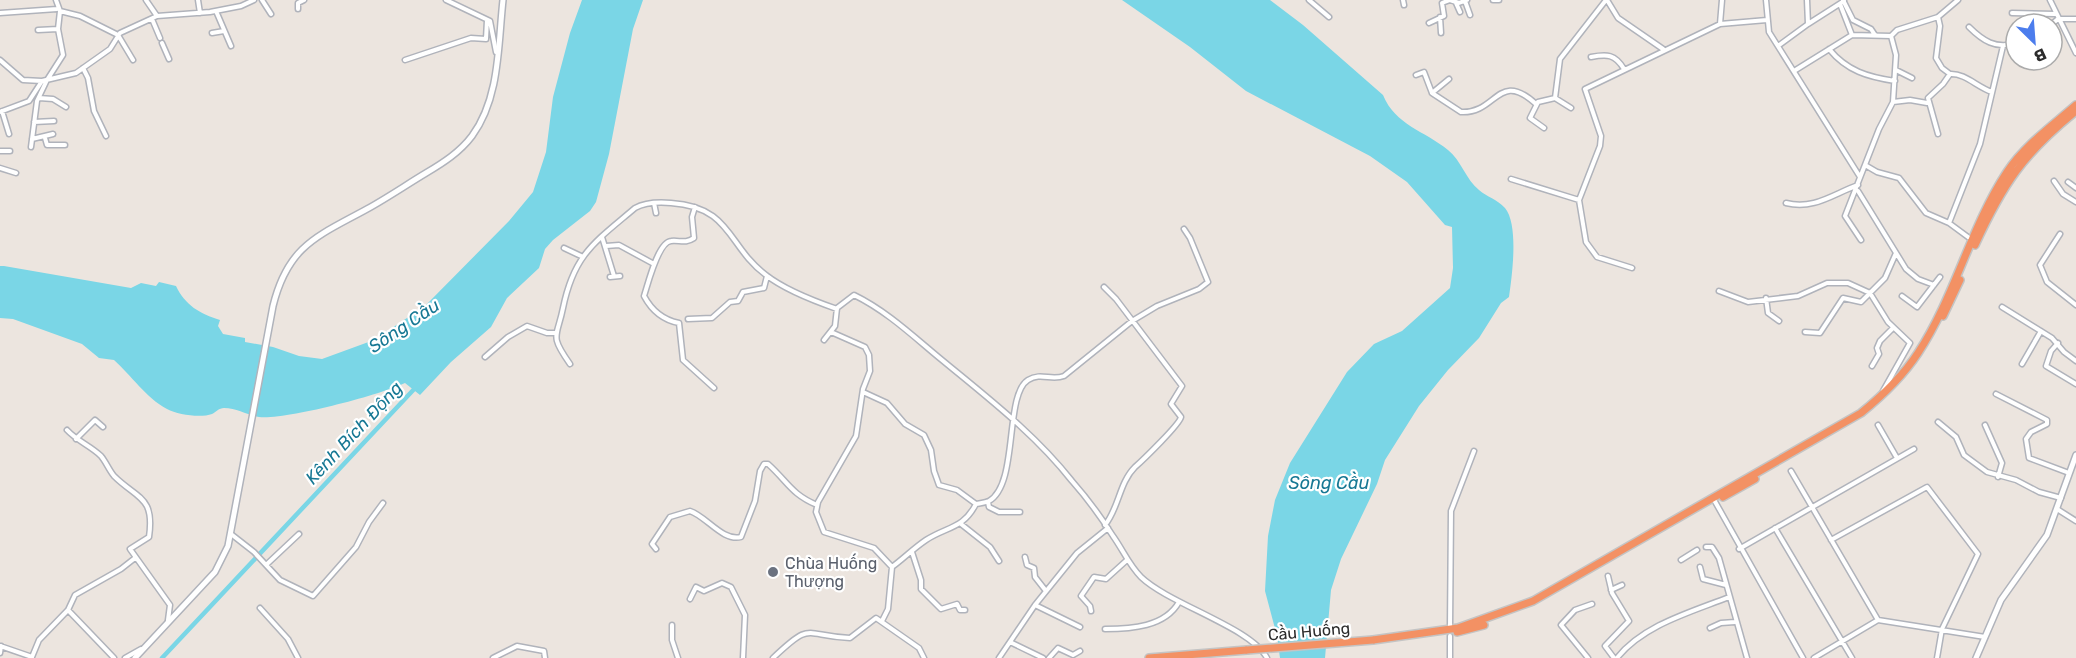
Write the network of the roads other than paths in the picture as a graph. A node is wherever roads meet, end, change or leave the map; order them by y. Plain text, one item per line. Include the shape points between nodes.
1 (56, 0) edge
2 (146, 0) edge
3 (198, 0) edge
4 (254, 0) edge
5 (262, 0) edge
6 (304, 0) edge
7 (446, 0) edge
8 (503, 0) edge
9 (1309, 0) edge
10 (1450, 0) edge
11 (1493, 0) edge
12 (1499, 0) edge
13 (1606, 0) edge
14 (1722, 0) edge
15 (1766, 0) edge
16 (1807, 0) edge
17 (1958, 0) edge
18 (1466, 1) edge
19 (1842, 1) edge
20 (1456, 3) junction
21 (298, 9) dead end
22 (59, 10) junction
23 (216, 11) junction
24 (1460, 12) dead end
25 (0, 13) edge
26 (200, 13) junction
27 (272, 14) dead end
28 (1470, 15) dead end
29 (158, 16) junction
30 (1329, 17) dead end
31 (1440, 17) junction
32 (1938, 17) junction
33 (152, 19) junction
34 (487, 20) junction
35 (1767, 20) junction
36 (1429, 23) dead end
37 (1720, 24) junction
38 (1808, 24) junction
39 (1867, 27) junction
40 (1969, 27) dead end
41 (58, 29) junction
42 (38, 30) dead end
43 (224, 30) junction
44 (2064, 31) edge
45 (212, 33) dead end
46 (1442, 33) dead end
47 (118, 35) junction
48 (1851, 35) junction
49 (1866, 35) junction
50 (1875, 35) junction
51 (1891, 36) junction
52 (231, 46) dead end
53 (1778, 46) junction
54 (2003, 46) joint
55 (1829, 49) junction
56 (1664, 50) junction
57 (2076, 53) edge
58 (497, 56) junction
59 (1591, 57) dead end
60 (169, 58) dead end
61 (0, 60) edge
62 (133, 60) dead end
63 (405, 60) dead end
64 (83, 68) junction
65 (1624, 69) junction
66 (1896, 70) junction
67 (1794, 71) junction
68 (1950, 74) junction
69 (1416, 75) dead end
70 (1449, 78) dead end
71 (1912, 78) dead end
72 (45, 80) junction
73 (1895, 81) junction
74 (1992, 92) junction
75 (1432, 93) junction
76 (39, 98) junction
77 (1556, 98) junction
78 (1893, 102) junction
79 (1927, 103) junction
80 (1536, 104) junction
81 (2076, 105) edge
82 (66, 107) dead end
83 (1571, 108) dead end
84 (2076, 111) edge
85 (1, 112) edge
86 (54, 121) dead end
87 (34, 123) junction
88 (1544, 128) dead end
89 (9, 134) dead end
90 (53, 134) dead end
91 (1938, 134) dead end
92 (106, 136) dead end
93 (45, 138) junction
94 (32, 139) junction
95 (65, 145) dead end
96 (31, 147) dead end
97 (10, 151) dead end
98 (0, 152) edge
99 (1865, 165) junction
100 (0, 168) edge
101 (16, 173) dead end
102 (1860, 177) junction
103 (1511, 179) dead end
104 (2054, 181) dead end
105 (2068, 182) dead end
106 (1859, 184) junction
107 (2076, 188) edge
108 (1857, 190) junction
109 (1579, 200) junction
110 (2076, 202) edge
111 (654, 203) junction
112 (1786, 203) dead end
113 (695, 207) junction
114 (656, 213) dead end
115 (1949, 223) junction
116 (1184, 229) dead end
117 (2060, 234) dead end
118 (602, 237) junction
119 (1968, 237) dead end
120 (1861, 240) dead end
121 (606, 246) junction
122 (564, 248) dead end
123 (1896, 253) junction
124 (581, 256) junction
125 (654, 264) junction
126 (1632, 268) dead end
127 (620, 276) dead end
128 (767, 276) junction
129 (1940, 277) dead end
130 (1934, 285) junction
131 (1104, 286) dead end
132 (1719, 291) dead end
133 (1870, 293) junction
134 (1902, 296) dead end
135 (1766, 298) junction
136 (2076, 305) edge
137 (2002, 307) dead end
138 (837, 309) junction
139 (688, 319) dead end
140 (1132, 321) junction
141 (1779, 321) dead end
142 (1893, 328) junction
143 (2041, 331) junction
144 (831, 332) junction
145 (1805, 332) dead end
146 (555, 333) junction
147 (824, 340) dead end
148 (2058, 343) junction
149 (485, 357) dead end
150 (2076, 360) edge
151 (570, 364) dead end
152 (2022, 364) dead end
153 (1872, 366) dead end
154 (2076, 384) edge
155 (714, 388) dead end
156 (1882, 391) dead end
157 (863, 392) junction
158 (1996, 394) dead end
159 (1014, 419) junction
160 (1938, 422) dead end
161 (1878, 425) dead end
162 (1985, 425) dead end
163 (103, 427) dead end
164 (67, 430) dead end
165 (76, 439) junction
166 (1914, 449) dead end
167 (1474, 451) dead end
168 (2076, 455) edge
169 (1898, 458) junction
170 (1791, 471) dead end
171 (2069, 473) junction
172 (1998, 477) junction
173 (2061, 498) junction
174 (1714, 499) junction
175 (988, 502) junction
176 (383, 503) dead end
177 (976, 504) junction
178 (817, 505) junction
179 (1812, 507) junction
180 (2057, 509) junction
181 (1020, 512) dead end
182 (2076, 521) edge
183 (961, 524) junction
184 (1107, 526) junction
185 (1775, 528) junction
186 (231, 534) junction
187 (299, 534) dead end
188 (1831, 540) junction
189 (1706, 547) dead end
190 (656, 549) dead end
191 (1739, 549) junction
192 (1697, 550) dead end
193 (912, 552) junction
194 (1025, 557) dead end
195 (135, 558) junction
196 (1127, 560) junction
197 (1681, 560) dead end
198 (999, 561) dead end
199 (265, 564) junction
200 (892, 567) junction
201 (1700, 567) dead end
202 (1608, 576) dead end
203 (1622, 585) dead end
204 (1726, 585) junction
205 (1611, 590) junction
206 (1046, 591) junction
207 (1729, 597) junction
208 (690, 599) dead end
209 (1179, 602) junction
210 (1592, 604) dead end
211 (1035, 605) junction
212 (260, 608) dead end
213 (68, 610) junction
214 (965, 610) dead end
215 (1091, 611) dead end
216 (1878, 620) junction
217 (882, 621) junction
218 (1736, 622) junction
219 (167, 624) junction
220 (672, 625) dead end
221 (1080, 627) dead end
222 (1450, 627) dead end
223 (1710, 628) dead end
224 (1105, 629) dead end
225 (1942, 629) junction
226 (1449, 636) dead end
227 (1985, 637) junction
228 (1842, 641) junction
229 (1010, 642) junction
230 (0, 646) edge
231 (146, 646) junction
232 (1080, 651) dead end
233 (1247, 652) junction
234 (0, 653) edge
235 (114, 658) edge
236 (125, 658) edge
237 (135, 658) edge
238 (298, 658) edge
239 (493, 658) edge
240 (545, 658) edge
241 (678, 658) edge
242 (743, 658) edge
243 (773, 658) edge
244 (924, 658) edge
245 (999, 658) edge
246 (1043, 658) edge
247 (1049, 658) edge
248 (1149, 658) edge
249 (1190, 658) edge
250 (1267, 658) edge
251 (1450, 658) edge
252 (1588, 658) edge
253 (1616, 658) edge
254 (1747, 658) edge
255 (1803, 658) edge
256 (1814, 658) edge
257 (1852, 658) edge
258 (1937, 658) edge
259 (1976, 658) edge

1 - 22 street
2 - 29 street
3 - 26 street
4 - 23 street
5 - 27 street
6 - 21 street via 298,3
7 - 34 street
8 - 58 main road
9 - 30 street
10 - 20 street
10 - 31 street via 1442,3 1445,13
11 - 12 street
13 - 56 street via 1618,18
13 - 77 street via 1558,63
14 - 37 street
15 - 35 street
16 - 38 street
17 - 32 street
18 - 20 street
18 - 28 street
19 - 38 street
19 - 39 street via 1853,20
19 - 48 street
20 - 24 street
22 - 25 street
22 - 41 street
22 - 47 street
23 - 26 street
23 - 43 street
26 - 29 street
29 - 33 street
31 - 36 street
31 - 46 street
32 - 51 street via 1897,30
32 - 68 street via 1935,58
33 - 47 street
33 - 60 street
34 - 58 street via 493,26
34 - 63 street via 486,39 471,38
35 - 37 street
35 - 53 street
37 - 56 street
38 - 53 street
39 - 49 street
39 - 50 street
40 - 54 street via 1986,42
41 - 42 street
41 - 72 street via 63,55
43 - 45 street
43 - 52 street
44 - 57 street
47 - 62 street
47 - 64 street via 110,49
48 - 49 street
48 - 55 street
49 - 50 street
50 - 51 street
51 - 66 street
53 - 67 street
54 - 74 street
55 - 67 street
55 - 73 street via 1855,71
56 - 65 street
58 - 186 main road via 493,91 485,114 458,151 368,208 313,237 277,289
59 - 65 street via 1609,54
61 - 72 street via 23,80
64 - 72 street
64 - 92 street via 94,111
65 - 109 street via 1585,89 1601,141
66 - 71 street
66 - 73 street
67 - 102 street
68 - 74 street via 1962,75
68 - 79 street via 1931,93
69 - 75 street via 1424,72
70 - 75 street
72 - 76 street
72 - 85 street via 29,101
73 - 78 street
74 - 115 street via 1980,144
75 - 80 street via 1461,112 1475,110 1510,89 1520,91
76 - 82 street via 53,99
76 - 87 street
77 - 80 street
77 - 83 street
78 - 79 street
78 - 99 street
79 - 91 street
80 - 88 street via 1530,118
81 - 174 highway via 2026,148 2006,174 1926,340 1890,387 1861,413
84 - 174 highway via 2014,171 1942,318 1908,373 1858,419
85 - 89 street
86 - 87 street
87 - 94 street
90 - 93 street
93 - 94 street
93 - 95 street via 47,145
94 - 96 street
97 - 98 street
99 - 102 street
99 - 115 street via 1899,178 1926,213
100 - 101 street
102 - 106 street
103 - 109 street
104 - 110 street via 2063,194
105 - 107 street
106 - 108 street
106 - 112 street via 1806,206
108 - 120 street via 1845,216
108 - 123 street
109 - 126 street via 1586,242 1592,253
111 - 113 street
111 - 114 street
111 - 118 street via 635,208
113 - 125 street via 694,238 687,243 666,243
113 - 128 street via 718,219
115 - 119 street
116 - 140 street via 1208,282
117 - 136 street via 2040,265 2047,282
118 - 121 street
118 - 124 street
121 - 125 street via 619,245
121 - 127 street via 612,277
122 - 124 street
123 - 130 street via 1911,275
123 - 133 street via 1888,273
124 - 146 street via 568,284
125 - 155 street via 645,297 653,311 679,323 683,360
128 - 138 street
128 - 139 street via 764,288 743,292 738,301 730,302 712,318
129 - 130 street
130 - 134 street via 1917,307
131 - 140 street
132 - 135 street via 1748,302
133 - 135 street via 1837,282 1816,286 1798,296
133 - 142 street
133 - 145 street via 1861,302 1843,298 1820,333
135 - 141 street via 1768,313
137 - 143 street
138 - 144 street
138 - 159 street via 856,295 911,333
140 - 159 street via 1064,376 1039,376 1027,381
140 - 184 street via 1182,386 1171,404 1181,420 1131,472
142 - 153 street via 1880,341 1879,354
142 - 156 street via 1910,343
143 - 148 street
143 - 152 street
144 - 147 street
144 - 157 street via 859,343 868,351 870,371
146 - 149 street via 527,326
146 - 151 street
148 - 150 street
148 - 154 street via 2046,366
157 - 177 street via 887,403 907,425 922,433 931,450 937,482 960,491
157 - 178 street via 856,437
158 - 171 street via 2047,420 2026,439 2029,458
159 - 175 street via 1006,472
159 - 184 street via 1063,469
160 - 172 street via 1956,437 1969,460
161 - 169 street
162 - 172 street via 2002,463
163 - 165 street via 95,420
164 - 165 street
165 - 195 street via 102,457 114,476 147,506 149,535 130,548
166 - 169 street
167 - 222 street via 1451,511
168 - 171 main road
169 - 179 street
170 - 179 street
171 - 173 main road
172 - 173 street
173 - 180 main road
174 - 191 street
174 - 233 highway, Cầu Huống, bridge via 1523,606 1483,621 1442,632
175 - 177 street
175 - 181 street via 989,507 999,512
176 - 199 street via 356,547 315,595 280,580
177 - 183 street
178 - 190 street via 796,495 784,478 766,464 761,466 752,510 740,538 690,511 670,517 651,544
178 - 200 street via 824,532 874,548
179 - 185 street
179 - 188 street
180 - 182 street
180 - 227 main road via 2047,535 2001,600
183 - 193 street via 927,539
183 - 198 street via 990,547
184 - 196 street
184 - 206 street
185 - 191 street
185 - 228 street
186 - 199 street
186 - 219 main road via 215,572
187 - 199 street
188 - 216 street
188 - 225 street via 1927,487 1978,554
189 - 204 street via 1712,547 1718,556
191 - 255 street
192 - 197 street
193 - 200 street
193 - 214 street via 922,591 940,609 957,604
194 - 206 street
195 - 213 street via 75,595
195 - 219 street via 170,605
196 - 209 street via 1143,578
196 - 215 street via 1106,579 1094,577 1081,596
200 - 217 street via 890,597
201 - 204 street via 1703,579
202 - 205 street
203 - 205 street
204 - 207 street
205 - 253 street via 1629,621 1605,646
206 - 211 street
207 - 218 street
207 - 253 street via 1662,623
208 - 242 street via 696,587 704,591 722,583 731,586 745,615
209 - 224 street via 1172,613 1141,627
209 - 250 street via 1230,628 1259,647
210 - 252 street via 1575,610 1561,625
211 - 221 street
211 - 229 street
212 - 238 street via 288,639
213 - 230 street via 39,640 32,657
213 - 235 street
216 - 225 street
216 - 228 street
217 - 243 street via 873,620 850,638 807,632 791,639
217 - 244 street via 919,648
218 - 223 street
218 - 254 street
219 - 231 main road
220 - 241 street
225 - 227 street
225 - 258 street
226 - 251 street
227 - 259 main road
228 - 256 street
228 - 257 street
229 - 245 street
229 - 246 street
230 - 234 street
231 - 236 street
231 - 237 main road
232 - 247 street via 1073,655 1058,648
233 - 248 highway
233 - 249 highway
239 - 240 street via 517,646 544,651

